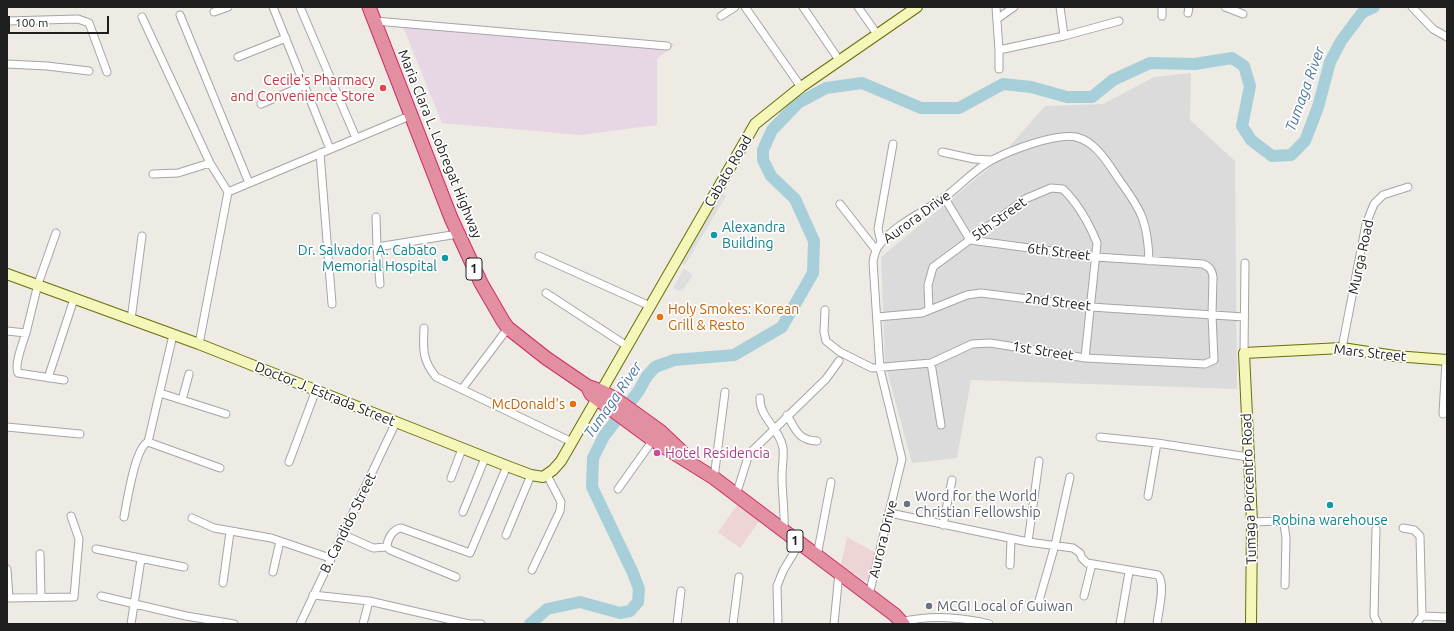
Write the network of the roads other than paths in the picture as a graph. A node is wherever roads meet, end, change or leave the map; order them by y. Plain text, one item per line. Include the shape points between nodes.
1 (228, 7) edge
2 (273, 7) edge
3 (300, 7) edge
4 (735, 7) edge
5 (746, 7) edge
6 (803, 7) edge
7 (858, 7) edge
8 (916, 7) edge
9 (996, 7) edge
10 (1014, 7) edge
11 (1060, 7) edge
12 (1162, 7) edge
13 (1225, 7) edge
14 (1412, 7) edge
15 (214, 12) dead end
16 (371, 12) edge
17 (1243, 14) dead end
18 (180, 16) dead end
19 (721, 16) dead end
20 (1162, 16) dead end
21 (142, 17) dead end
22 (998, 19) junction
23 (7, 21) edge
24 (1119, 21) dead end
25 (877, 34) junction
26 (1064, 36) junction
27 (1447, 37) edge
28 (286, 38) junction
29 (667, 46) dead end
30 (999, 50) junction
31 (238, 57) dead end
32 (838, 60) junction
33 (7, 64) edge
34 (999, 70) dead end
35 (89, 71) dead end
36 (106, 72) dead end
37 (305, 85) junction
38 (801, 87) junction
39 (261, 104) dead end
40 (412, 115) junction
41 (356, 138) junction
42 (893, 144) dead end
43 (330, 149) junction
44 (942, 152) dead end
45 (320, 153) junction
46 (991, 160) junction
47 (210, 163) junction
48 (153, 174) dead end
49 (249, 182) junction
50 (1408, 187) dead end
51 (228, 192) junction
52 (944, 197) junction
53 (840, 204) dead end
54 (376, 217) dead end
55 (56, 233) dead end
56 (458, 234) junction
57 (142, 236) dead end
58 (970, 240) junction
59 (881, 242) junction
60 (377, 247) junction
61 (876, 250) junction
62 (539, 256) dead end
63 (1096, 256) junction
64 (1149, 261) junction
65 (1244, 263) dead end
66 (7, 274) edge
67 (38, 284) junction
68 (380, 284) dead end
69 (546, 294) dead end
70 (74, 299) junction
71 (332, 304) dead end
72 (650, 306) junction
73 (1091, 307) junction
74 (825, 310) dead end
75 (929, 310) junction
76 (1212, 315) junction
77 (876, 317) junction
78 (1244, 317) junction
79 (131, 320) junction
80 (424, 328) dead end
81 (508, 328) junction
82 (7, 331) edge
83 (26, 333) junction
84 (173, 335) junction
85 (199, 344) junction
86 (627, 346) junction
87 (1342, 348) junction
88 (1244, 353) junction
89 (1085, 358) junction
90 (1446, 360) edge
91 (839, 361) dead end
92 (931, 363) junction
93 (880, 369) junction
94 (189, 374) dead end
95 (48, 378) junction
96 (64, 380) dead end
97 (462, 389) junction
98 (316, 390) junction
99 (725, 392) dead end
100 (160, 393) junction
101 (599, 395) junction
102 (760, 398) dead end
103 (182, 400) junction
104 (226, 414) dead end
105 (1444, 414) dead end
106 (787, 415) junction
107 (396, 422) junction
108 (638, 422) junction
109 (941, 425) dead end
110 (7, 427) edge
111 (775, 429) junction
112 (80, 434) dead end
113 (1100, 437) dead end
114 (653, 440) junction
115 (817, 441) dead end
116 (148, 442) junction
117 (572, 442) junction
118 (1157, 443) junction
119 (462, 449) junction
120 (1248, 457) junction
121 (485, 458) junction
122 (686, 460) junction
123 (1039, 461) dead end
124 (289, 462) dead end
125 (507, 466) junction
126 (220, 468) dead end
127 (531, 475) junction
128 (548, 475) junction
129 (1070, 477) dead end
130 (451, 478) dead end
131 (714, 478) junction
132 (952, 480) dead end
133 (831, 482) dead end
134 (618, 489) dead end
135 (736, 495) junction
136 (1148, 496) dead end
137 (463, 512) dead end
138 (890, 513) junction
139 (71, 516) dead end
140 (124, 517) dead end
141 (192, 518) dead end
142 (1252, 522) junction
143 (943, 525) junction
144 (1403, 528) dead end
145 (1376, 529) dead end
146 (230, 532) junction
147 (784, 532) junction
148 (342, 534) junction
149 (506, 535) dead end
150 (1011, 539) junction
151 (280, 541) junction
152 (1028, 542) junction
153 (799, 544) junction
154 (1055, 545) junction
155 (387, 547) junction
156 (96, 549) dead end
157 (40, 554) dead end
158 (816, 557) junction
159 (330, 558) junction
160 (141, 559) junction
161 (1092, 564) junction
162 (1010, 565) dead end
163 (184, 567) dead end
164 (7, 569) edge
165 (532, 570) dead end
166 (273, 572) dead end
167 (1129, 572) junction
168 (839, 573) junction
169 (456, 577) dead end
170 (739, 578) dead end
171 (223, 583) dead end
172 (1285, 585) dead end
173 (681, 592) dead end
174 (313, 595) junction
175 (869, 595) junction
176 (101, 596) dead end
177 (1084, 596) dead end
178 (41, 597) junction
179 (8, 598) edge
180 (369, 601) junction
181 (134, 604) junction
182 (1038, 604) dead end
183 (1422, 616) junction
184 (1447, 617) edge
185 (902, 623) edge
186 (131, 624) edge
187 (234, 624) edge
188 (300, 624) edge
189 (363, 624) edge
190 (470, 624) edge
191 (481, 624) edge
192 (677, 624) edge
193 (733, 624) edge
194 (778, 624) edge
195 (834, 624) edge
196 (989, 624) edge
197 (1120, 624) edge
198 (1157, 624) edge
199 (1251, 624) edge
200 (1378, 624) edge
201 (1416, 624) edge

1 - 15 street
2 - 28 street
3 - 41 street
4 - 19 street
5 - 38 street
6 - 32 street
7 - 25 street
8 - 25 street, Cabato Road
9 - 22 street
10 - 22 street
11 - 26 street
12 - 20 street
13 - 17 street
14 - 27 street via 1433,29
16 - 29 street
16 - 40 highway, Maria Clara L. Lobregat Highway / 1
18 - 49 street
21 - 47 street
22 - 30 street
23 - 36 street via 84,20 89,23
24 - 26 street
25 - 32 street, Cabato Road
26 - 30 street
28 - 31 street
28 - 37 street
30 - 34 street
32 - 38 street, Cabato Road
33 - 35 street
37 - 39 street
37 - 43 street
38 - 72 street, Cabato Road via 755,124
40 - 41 street
40 - 56 highway, Maria Clara L. Lobregat Highway / 1
41 - 43 street
42 - 59 street via 878,229
43 - 45 street
44 - 46 street
45 - 49 street
45 - 71 street
46 - 52 street, Aurora Drive
46 - 64 street, Aurora Drive via 1024,146 1065,136 1087,140 1102,155 1138,205 1146,222
47 - 48 street via 178,172
47 - 51 street
49 - 51 street
50 - 87 street, Murga Road via 1383,195 1374,204 1369,217
51 - 85 street
52 - 58 street
52 - 59 street, Aurora Drive
53 - 61 street
54 - 60 street
55 - 67 street
56 - 60 street
56 - 81 highway, Maria Clara L. Lobregat Highway / 1 via 492,303
57 - 79 street
58 - 63 street, 6th Street
58 - 63 street, 5th Street via 1025,199 1057,188 1063,189 1069,195 1092,229 1097,243
58 - 75 street, 5th Street via 933,267 928,285
59 - 61 street, Aurora Drive
60 - 68 street
61 - 77 street, Aurora Drive
62 - 72 street
63 - 64 street, 6th Street
63 - 73 street, 5th Street
64 - 76 street, 6th Street via 1203,264 1209,267 1213,277
65 - 78 street
66 - 67 street, Doctor J. Estrada Street
67 - 70 street, Doctor J. Estrada Street
67 - 83 street
69 - 86 street
70 - 79 street, Doctor J. Estrada Street
70 - 95 street
72 - 86 street, Cabato Road
73 - 75 street, 2nd Street via 981,292
73 - 76 street, 2nd Street
73 - 89 street, 5th Street
74 - 93 street via 824,332 828,344 860,363
75 - 77 street, 2nd Street via 917,314
76 - 78 street, 2nd Street
76 - 89 street, 1st Street via 1214,356 1210,363
77 - 93 street, Aurora Drive
78 - 88 street
79 - 84 street, Doctor J. Estrada Street
80 - 97 street via 423,346 428,367 436,377
81 - 97 street
81 - 101 highway, Maria Clara L. Lobregat Highway / 1
82 - 83 street
83 - 95 street via 16,370 21,374
84 - 85 street, Doctor J. Estrada Street
84 - 100 street
85 - 98 street, Doctor J. Estrada Street
86 - 101 street, Cabato Road
87 - 88 street, Mars Street
87 - 90 street, Mars Street
88 - 120 street, Tumaga Porcentro Road
89 - 92 street, 1st Street via 990,343 972,344
90 - 105 street
91 - 106 street via 826,379
92 - 93 street, 1st Street
92 - 109 street
93 - 138 street, Aurora Drive via 902,460
94 - 103 street
95 - 96 street
97 - 117 street
98 - 107 street, Doctor J. Estrada Street
98 - 124 street
99 - 131 street
100 - 103 street
100 - 116 street
101 - 108 highway, Maria Clara L. Lobregat Highway / 1
101 - 117 street
102 - 111 street via 763,412
103 - 104 street
106 - 111 street
106 - 115 street via 804,439
107 - 119 street, Doctor J. Estrada Street
107 - 148 street, B. Candido Street
108 - 114 highway, Maria Clara L. Lobregat Highway / 1
108 - 122 highway, Maria Clara L. Lobregat Highway / 1 via 660,431 681,451
110 - 112 street
111 - 135 street via 748,457
111 - 147 street via 783,447
113 - 118 street
114 - 122 highway, Maria Clara L. Lobregat Highway / 1
114 - 134 street
116 - 126 street
116 - 140 street via 142,446 137,460
117 - 128 street via 561,461
118 - 120 street
118 - 136 street
119 - 121 street, Doctor J. Estrada Street
119 - 130 street
120 - 142 street, Tumaga Porcentro Road
121 - 125 street, Doctor J. Estrada Street
121 - 137 street
122 - 131 highway, Maria Clara L. Lobregat Highway / 1
123 - 152 street
125 - 127 street, Doctor J. Estrada Street
125 - 155 street via 470,553 401,528 390,536
127 - 128 street, Doctor J. Estrada Street
127 - 149 street
128 - 165 street via 561,502 560,511
129 - 154 street
131 - 135 highway, Maria Clara L. Lobregat Highway / 1
132 - 143 street
133 - 158 street
135 - 147 highway, Maria Clara L. Lobregat Highway / 1
138 - 143 street
138 - 175 street, Aurora Drive
139 - 178 street via 79,539 74,597
141 - 146 street via 205,525
142 - 172 street via 1279,521 1284,524
142 - 199 street, Tumaga Porcentro Road
143 - 150 street
144 - 183 street via 1414,530 1420,536
145 - 200 street via 1374,616
146 - 151 street
146 - 171 street
147 - 153 highway, Maria Clara L. Lobregat Highway / 1
148 - 155 street via 373,548
148 - 159 street, B. Candido Street
150 - 152 street
150 - 162 street
151 - 159 street
151 - 166 street
152 - 154 street
153 - 158 highway, Maria Clara L. Lobregat Highway / 1
153 - 194 street via 777,586
154 - 161 street via 1077,550 1083,561
154 - 182 street
155 - 169 street
156 - 160 street
157 - 178 street
158 - 168 highway, Maria Clara L. Lobregat Highway / 1
159 - 174 street, B. Candido Street
160 - 163 street
160 - 181 street
161 - 167 street
161 - 177 street
164 - 179 street
167 - 197 street
167 - 198 street via 1154,574 1161,579
168 - 175 highway, Maria Clara L. Lobregat Highway / 1
168 - 195 street
170 - 193 street
173 - 192 street
174 - 180 street
174 - 188 street, B. Candido Street
175 - 185 highway, Maria Clara L. Lobregat Highway / 1
176 - 181 street
178 - 179 street
180 - 189 street
180 - 190 street
181 - 186 street
181 - 187 street
183 - 184 street
183 - 201 street
185 - 196 street via 932,617 976,620
190 - 191 street

